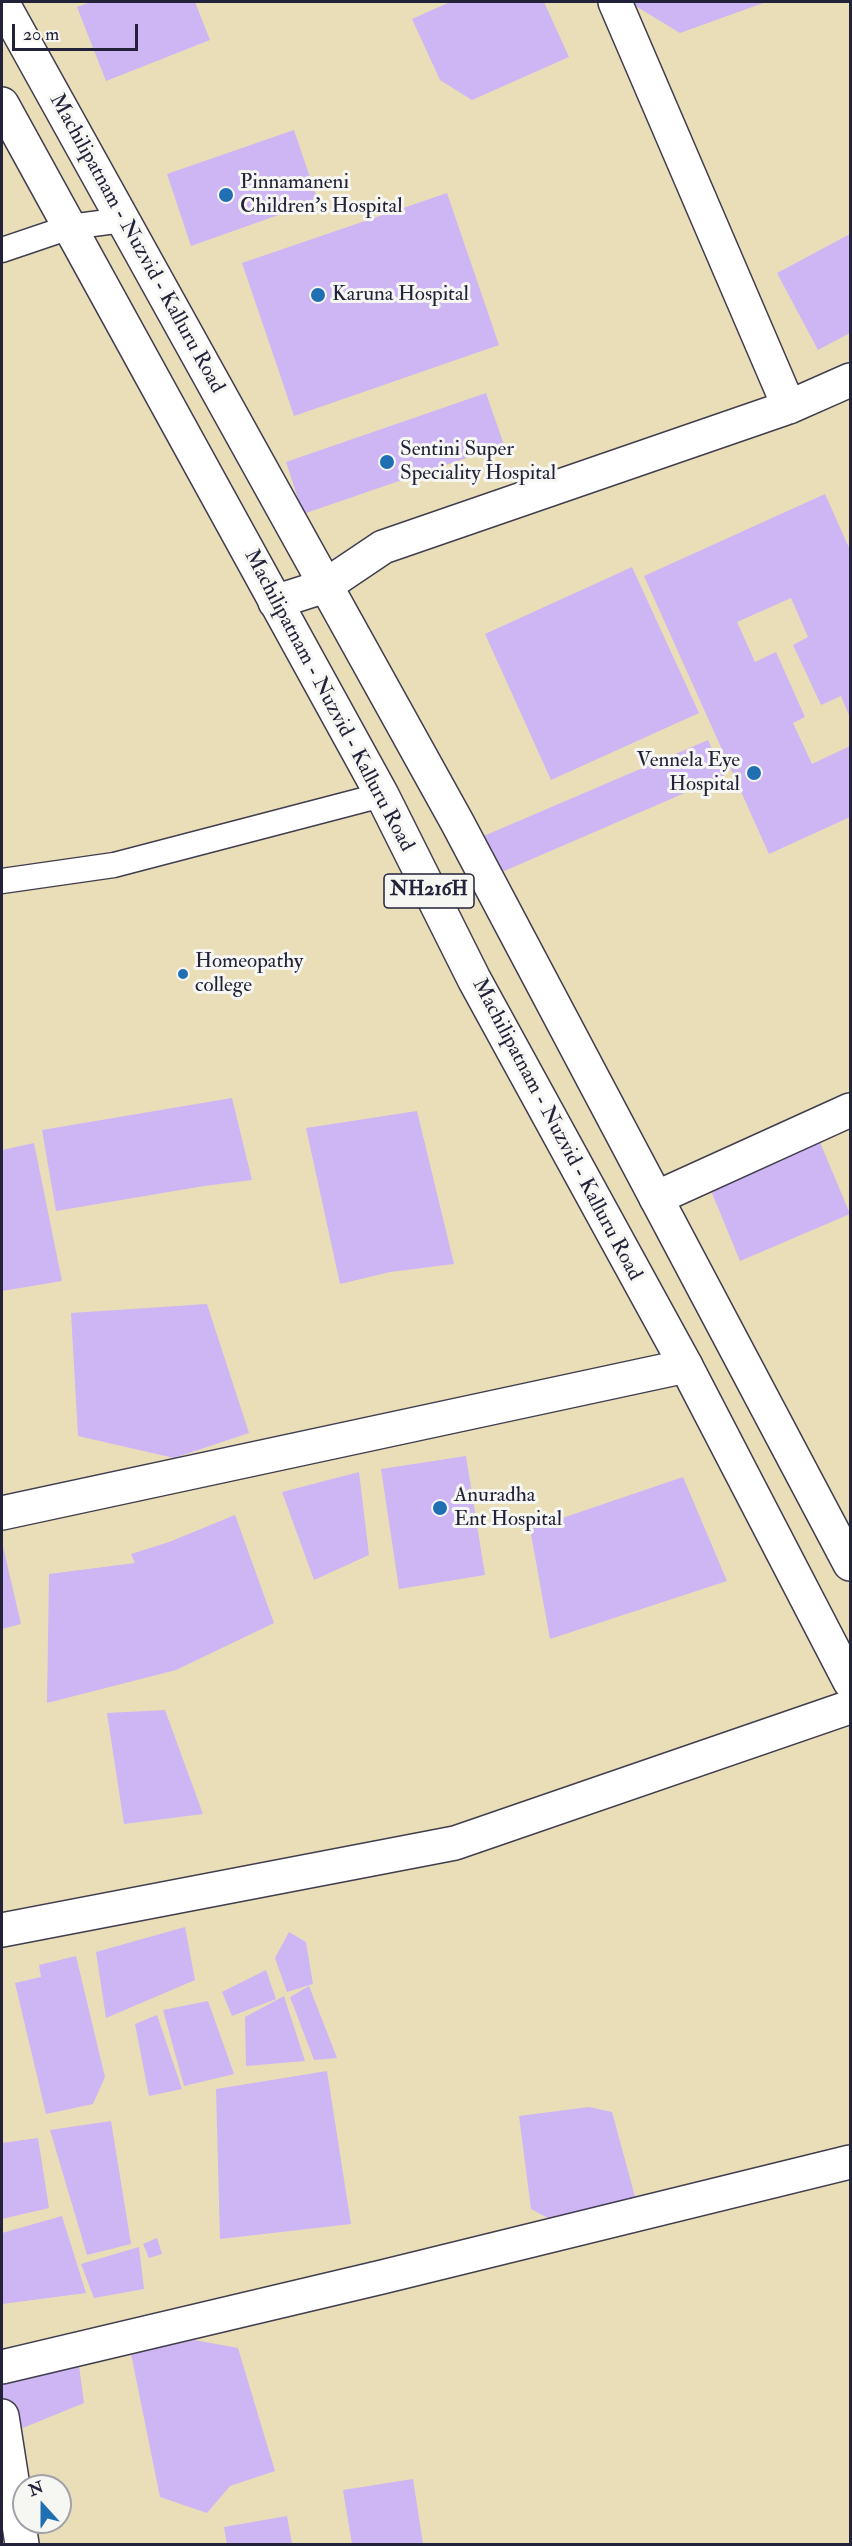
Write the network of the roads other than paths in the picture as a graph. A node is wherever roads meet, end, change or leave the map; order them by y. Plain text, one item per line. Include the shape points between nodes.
1 (2, 2) edge
2 (615, 2) edge
3 (2, 104) edge
4 (123, 220) junction
5 (70, 227) junction
6 (2, 250) edge
7 (850, 380) edge
8 (789, 406) junction
9 (325, 585) junction
10 (275, 602) junction
11 (382, 795) junction
12 (2, 881) edge
13 (850, 1110) edge
14 (656, 1198) junction
15 (686, 1366) junction
16 (2, 1513) edge
17 (847, 1551) edge
18 (850, 1682) edge
19 (850, 1707) edge
20 (2, 1930) edge
21 (850, 2162) edge
22 (2, 2367) edge
23 (2, 2416) edge
24 (22, 2544) edge

1 - 4 main road, Machilipatnam - Nuzvid - Kalluru Road / NH216H
2 - 8 main road
3 - 5 main road, Machilipatnam - Nuzvid - Kalluru Road / NH216H
4 - 5 lane
4 - 9 main road, Machilipatnam - Nuzvid - Kalluru Road / NH216H
5 - 6 lane
5 - 10 main road, Machilipatnam - Nuzvid - Kalluru Road / NH216H
7 - 8 main road
8 - 9 main road via 383,547
9 - 10 main road
9 - 14 main road, Machilipatnam - Nuzvid - Kalluru Road / NH216H via 457,822
10 - 11 main road, Machilipatnam - Nuzvid - Kalluru Road / NH216H
11 - 12 lane via 114,865
11 - 15 main road, Machilipatnam - Nuzvid - Kalluru Road / NH216H via 474,979
13 - 14 main road
14 - 17 main road, Machilipatnam - Nuzvid - Kalluru Road / NH216H
15 - 16 main road
15 - 18 main road, Machilipatnam - Nuzvid - Kalluru Road / NH216H
19 - 20 main road via 454,1844
21 - 22 main road
23 - 24 main road

